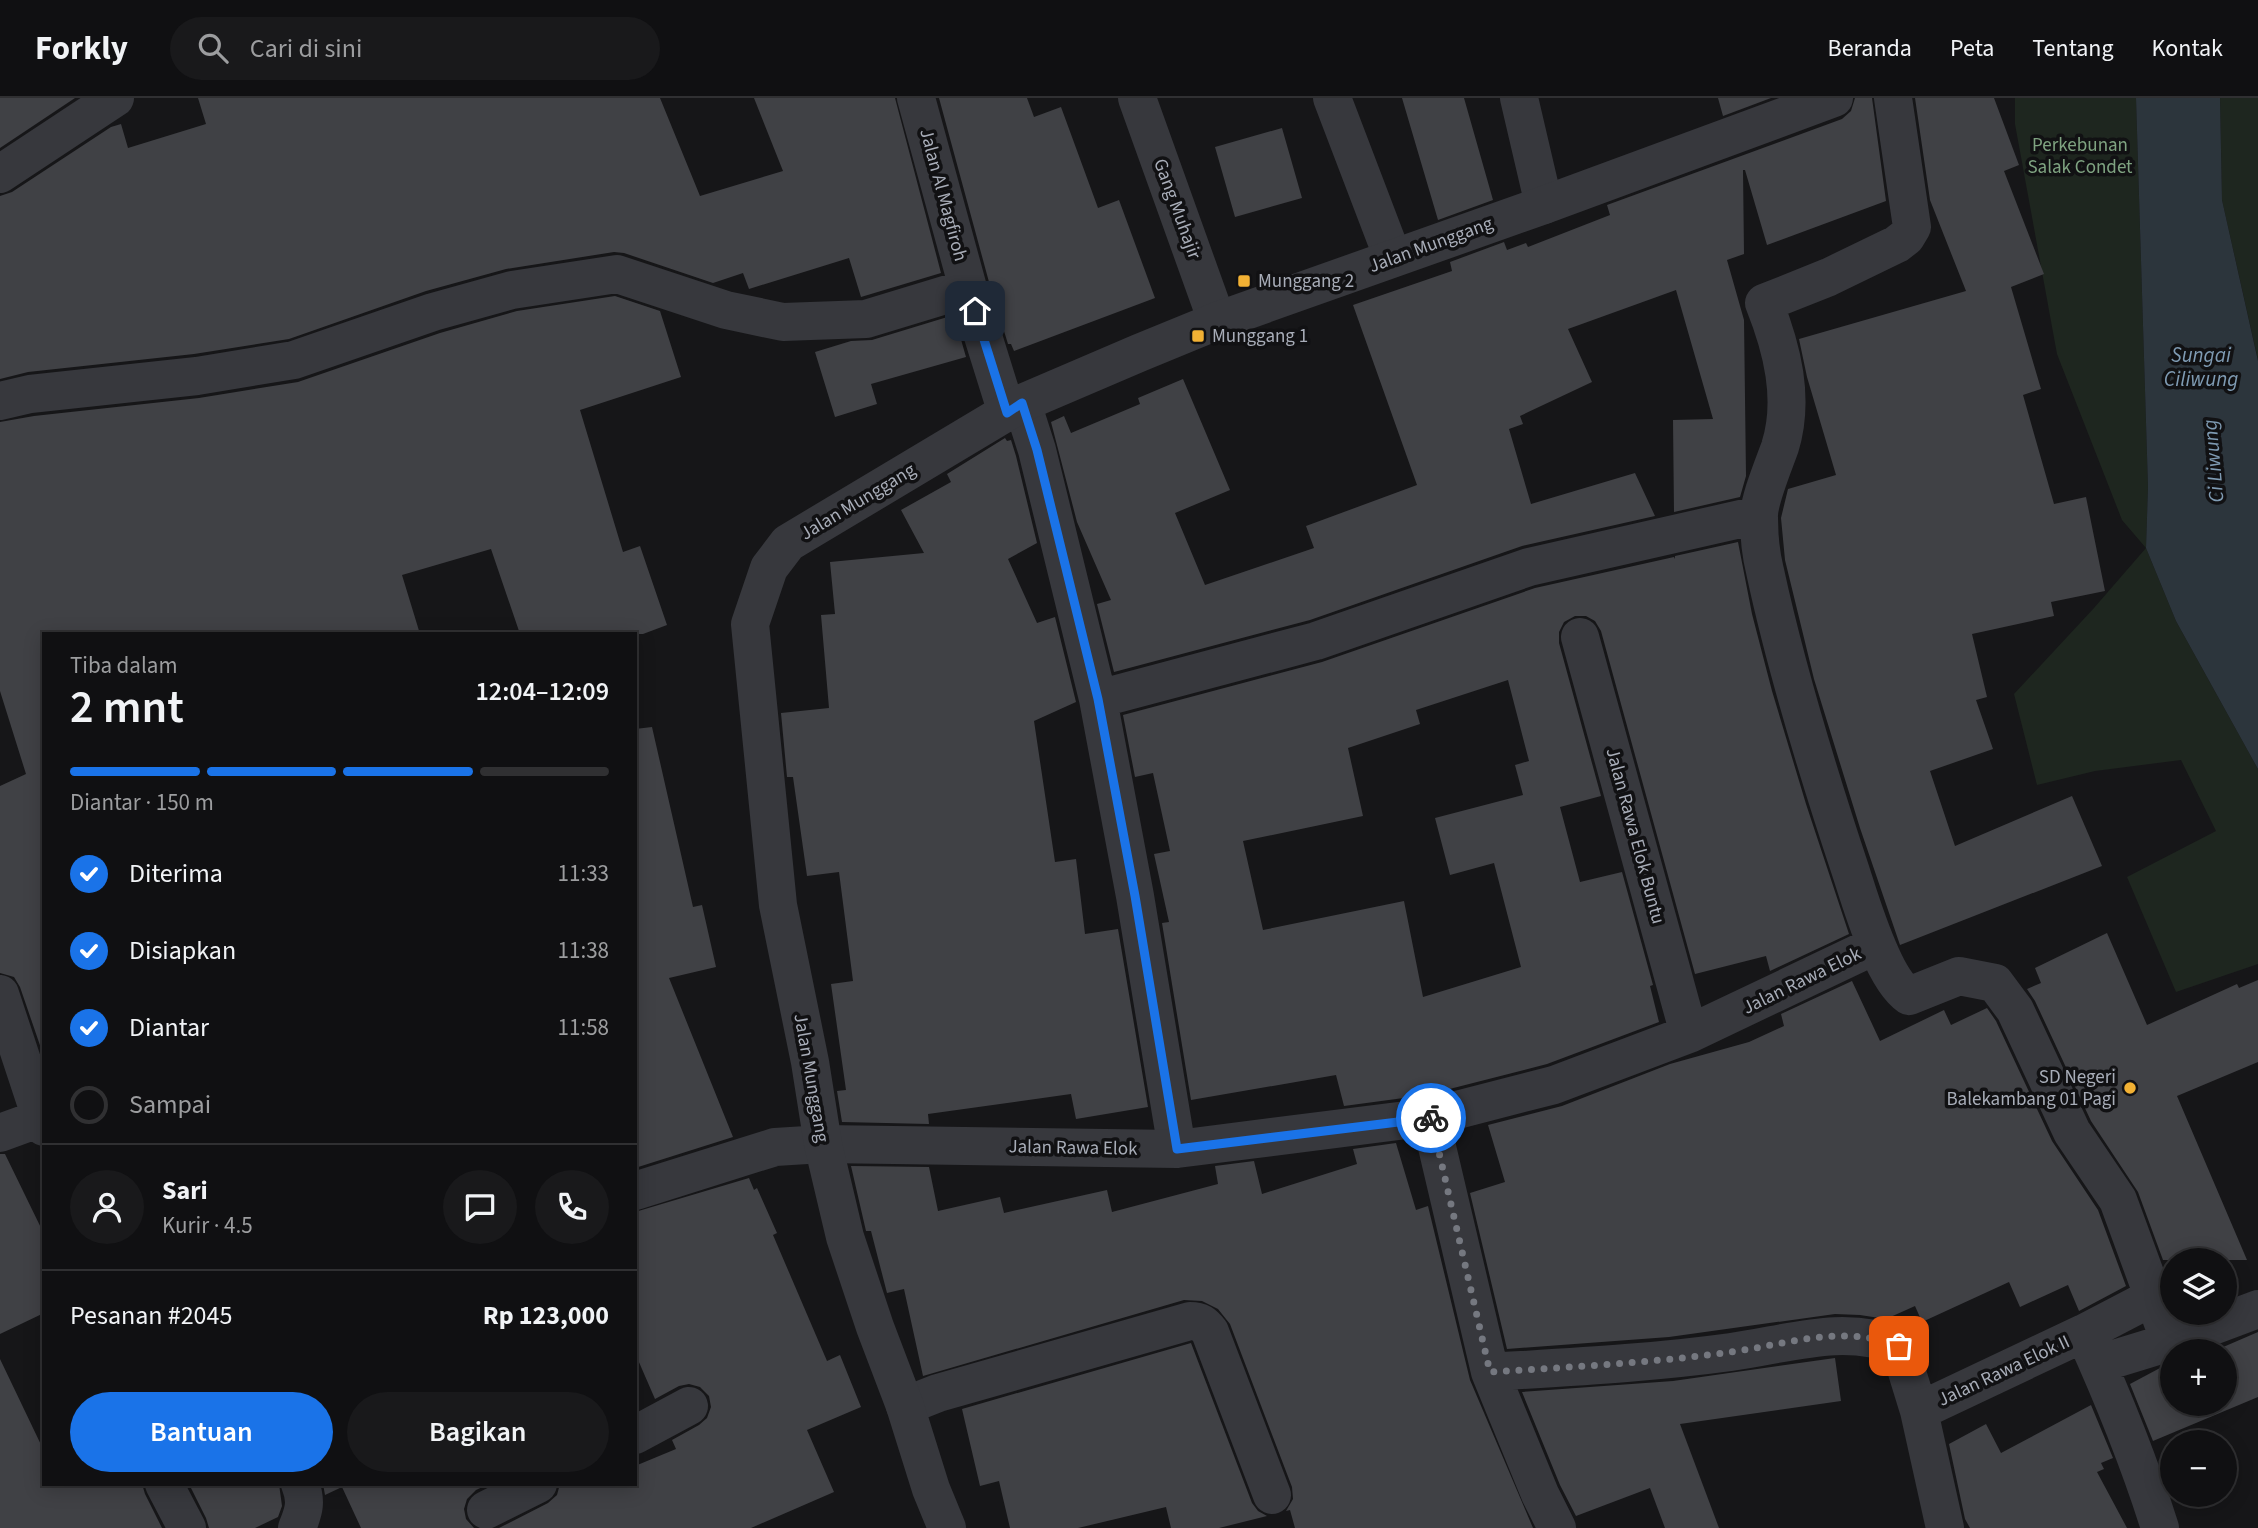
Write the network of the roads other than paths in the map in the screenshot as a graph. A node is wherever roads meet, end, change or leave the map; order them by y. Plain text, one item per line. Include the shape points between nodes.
1 (115, 98) edge
2 (916, 98) edge
3 (1137, 98) edge
4 (1332, 98) edge
5 (1519, 98) edge
6 (1834, 98) edge
7 (1893, 98) edge
8 (0, 174) edge
9 (1544, 205) junction
10 (1393, 258) junction
11 (968, 288) junction
12 (1217, 321) junction
13 (0, 401) edge
14 (1015, 408) junction
15 (1758, 515) junction
16 (1580, 637) dead end
17 (1098, 699) junction
18 (1876, 945) junction
19 (0, 994) edge
20 (1689, 1034) junction
21 (1430, 1117) junction
22 (42, 1120) edge
23 (42, 1123) edge
24 (0, 1133) edge
25 (823, 1144) junction
26 (1177, 1149) junction
27 (637, 1190) edge
28 (2153, 1297) junction
29 (2258, 1309) edge
30 (2169, 1339) edge
31 (2178, 1339) edge
32 (2160, 1343) edge
33 (2091, 1349) junction
34 (1490, 1372) junction
35 (905, 1405) junction
36 (689, 1406) dead end
37 (1919, 1411) junction
38 (637, 1434) edge
39 (165, 1486) edge
40 (301, 1486) edge
41 (533, 1486) edge
42 (1272, 1494) dead end
43 (484, 1507) edge
44 (187, 1528) edge
45 (297, 1528) edge
46 (947, 1528) edge
47 (1557, 1528) edge
48 (1945, 1528) edge
49 (2160, 1528) edge

1 - 8 street
2 - 11 street, Jalan Al Magfiroh
3 - 12 street, Gang Muhajir
4 - 10 street
5 - 9 street
6 - 9 street, Jalan Munggang
7 - 15 street, Jalan Rawa Elok via 1912,227 1906,237 1829,277 1764,303 1779,340 1786,387 1784,433
9 - 10 street, Jalan Munggang
10 - 12 street, Jalan Munggang
11 - 13 street via 866,319 783,322 726,310 617,274 512,290 294,360
11 - 14 street, Jalan Al Magfiroh
12 - 14 street, Jalan Munggang
14 - 17 street, Jalan Al Magfiroh via 1037,450
14 - 25 street, Jalan Munggang via 788,543 769,568 750,624 778,905
15 - 17 street via 1529,567 1316,641
15 - 18 street, Jalan Rawa Elok via 1764,568 1791,678
16 - 20 street, Jalan Rawa Elok Buntu
17 - 26 street, Jalan Al Magfiroh
18 - 20 street, Jalan Rawa Elok
18 - 28 street via 1900,990 1909,996 1959,975 1995,984 2015,1010 2073,1132 2118,1200
19 - 22 street
20 - 21 street, Jalan Rawa Elok via 1554,1085
21 - 26 street, Jalan Rawa Elok
21 - 34 street
23 - 24 street
25 - 26 street, Jalan Rawa Elok
25 - 27 street, Jalan Rawa Elok via 775,1147
25 - 35 street, Jalan Munggang via 845,1237
28 - 30 street
28 - 33 street, Jalan Rawa Elok II
29 - 31 street, Jalan Rawa Elok II
32 - 33 street, Jalan Rawa Elok II
33 - 37 street, Jalan Rawa Elok II
33 - 49 street
34 - 37 street, Jalan Rawa Elok II via 1864,1336 1899,1346
34 - 47 street
35 - 42 street via 1198,1321 1210,1332
35 - 46 street, Jalan Munggang
36 - 38 street
37 - 48 street
39 - 44 street
40 - 45 street via 306,1506
41 - 43 street

